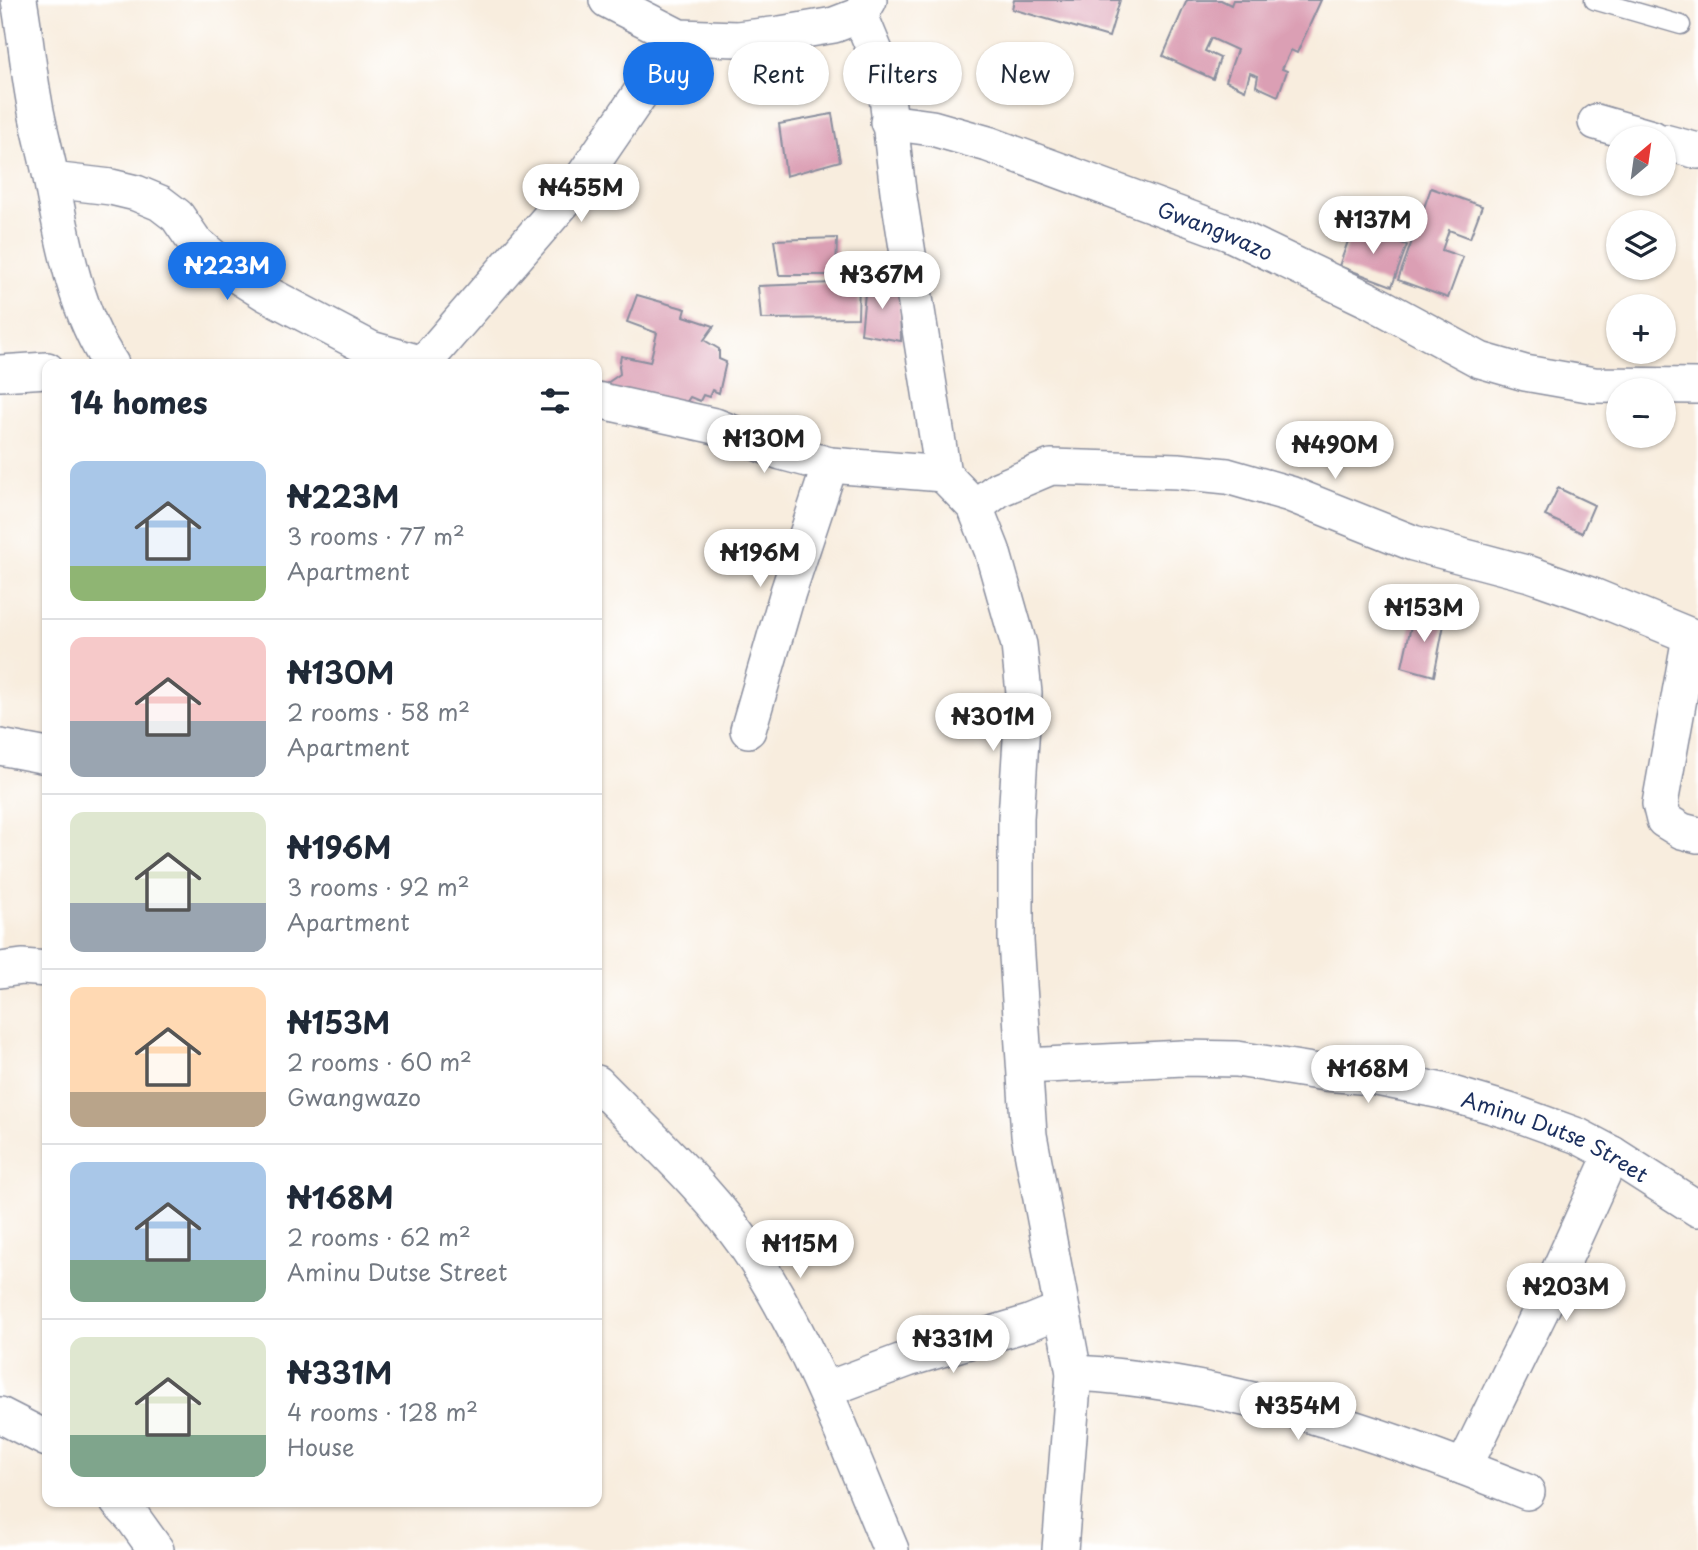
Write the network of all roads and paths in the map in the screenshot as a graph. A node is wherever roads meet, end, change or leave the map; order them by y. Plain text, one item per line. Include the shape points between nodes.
1 (19, 0) edge
2 (607, 0) edge
3 (1594, 0) edge
4 (864, 7) edge
5 (1681, 25) dead end
6 (679, 37) junction
7 (888, 122) junction
8 (1596, 122) dead end
9 (1610, 126) edge
10 (1676, 145) edge
11 (1698, 151) edge
12 (52, 180) junction
13 (105, 359) edge
14 (405, 359) edge
15 (427, 359) edge
16 (42, 370) edge
17 (0, 373) edge
18 (1698, 386) edge
19 (602, 401) edge
20 (830, 465) junction
21 (943, 474) junction
22 (975, 507) junction
23 (1694, 638) edge
24 (748, 730) dead end
25 (0, 747) edge
26 (42, 755) edge
27 (1698, 835) edge
28 (42, 969) edge
29 (0, 970) edge
30 (1026, 1066) junction
31 (602, 1088) edge
32 (1612, 1154) junction
33 (1698, 1209) edge
34 (1061, 1310) junction
35 (1073, 1373) junction
36 (825, 1390) junction
37 (0, 1415) edge
38 (42, 1436) edge
39 (1464, 1467) junction
40 (1527, 1492) dead end
41 (123, 1507) edge
42 (156, 1550) edge
43 (891, 1550) edge
44 (1059, 1550) edge

1 - 12 street via 34,102
2 - 6 street
3 - 5 lane
4 - 6 street via 834,25 780,34
4 - 7 street via 887,97
6 - 15 street via 577,186
7 - 18 street, Gwangwazo via 932,128 988,144 1229,233 1371,300 1480,360 1594,385
7 - 21 street
8 - 9 street
10 - 11 street
12 - 13 street via 83,306
12 - 14 street via 111,187 160,203 226,269 370,349
16 - 17 street
19 - 20 street via 715,426
20 - 21 street
20 - 24 street
21 - 22 street
22 - 23 street via 999,489 1051,467 1227,476 1290,494 1413,543 1530,574
22 - 30 street via 1019,645 1023,681 1016,941
23 - 27 street via 1660,804 1664,820
25 - 26 street
28 - 29 street
30 - 32 street, Aminu Dutse Street via 1237,1059 1372,1077 1509,1111 1578,1136
30 - 34 street via 1030,1135
31 - 36 street via 724,1217 756,1260
32 - 33 street, Aminu Dutse Street
32 - 39 street
34 - 35 street
34 - 36 street
35 - 39 street via 1171,1382 1261,1402
35 - 44 street
36 - 43 street
37 - 38 street
39 - 40 street
41 - 42 street

